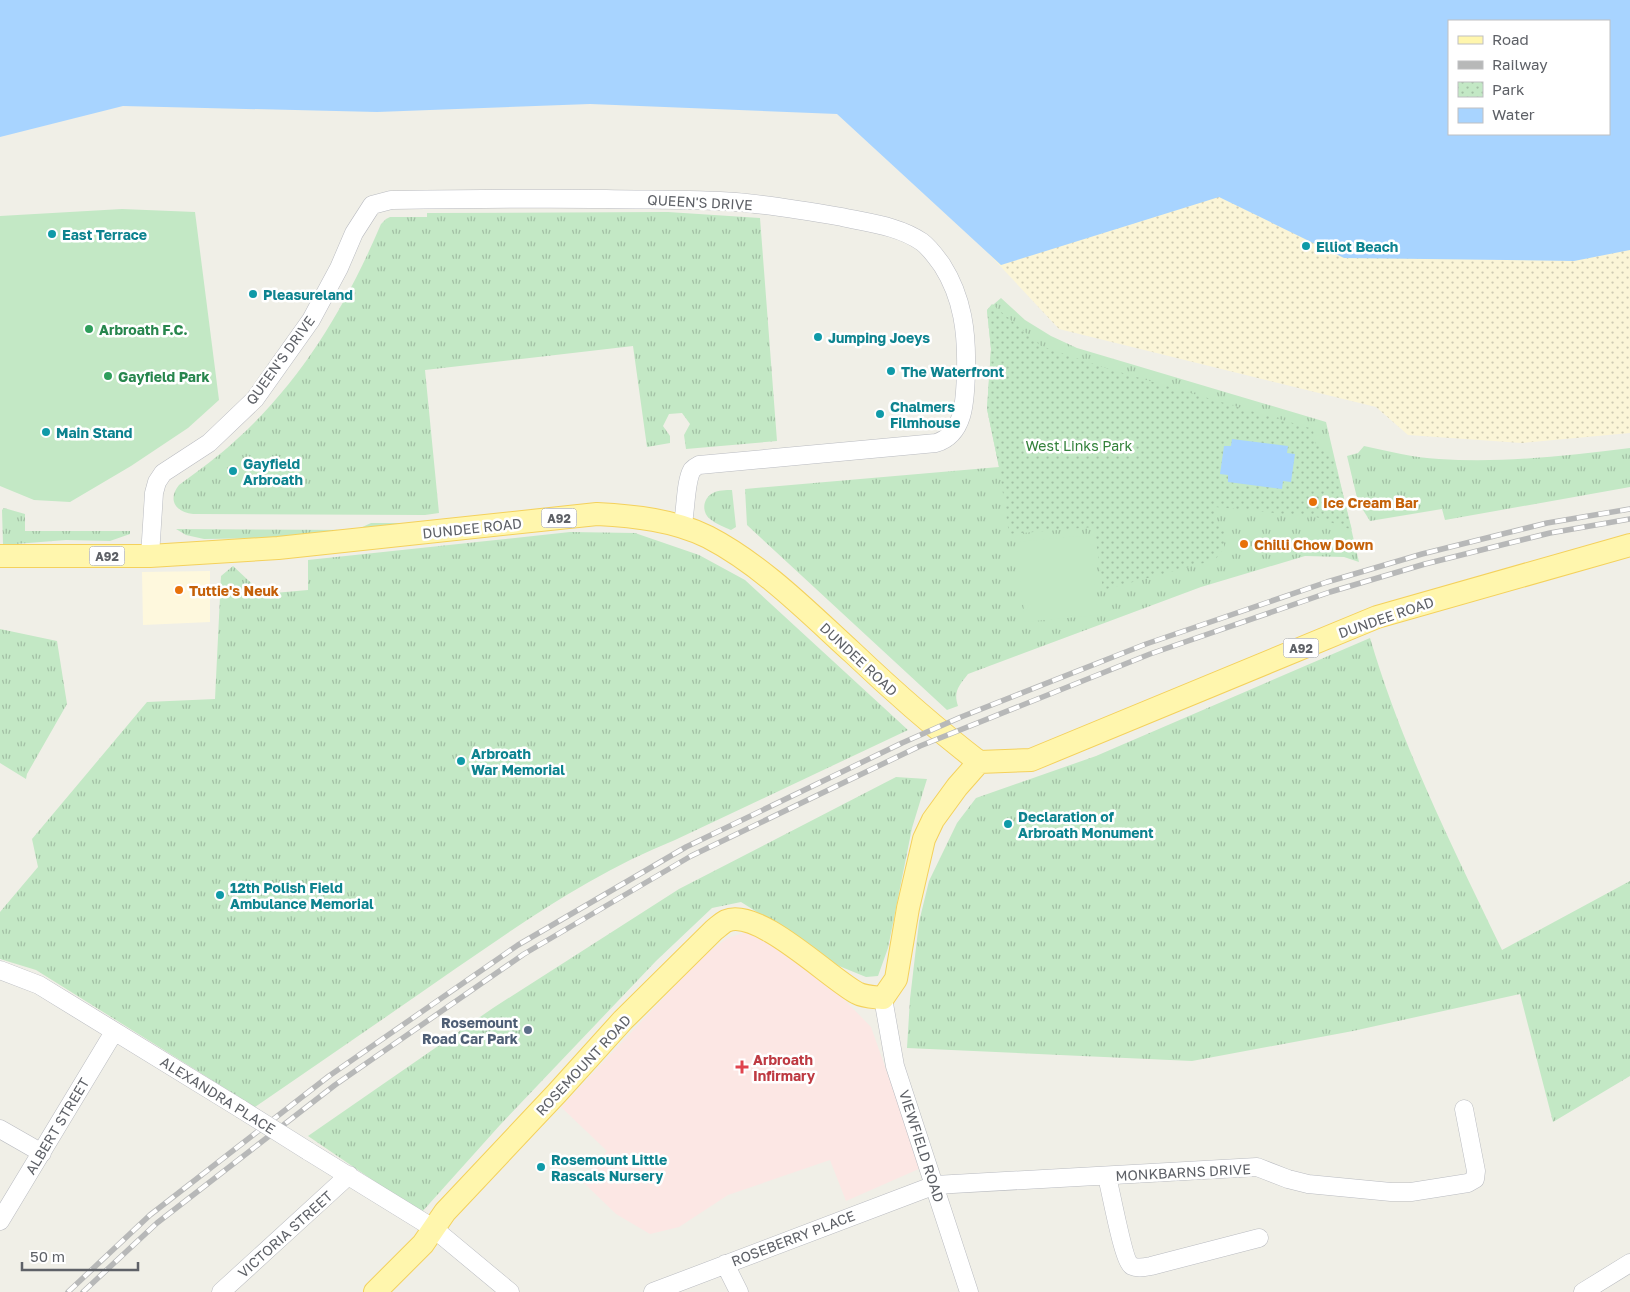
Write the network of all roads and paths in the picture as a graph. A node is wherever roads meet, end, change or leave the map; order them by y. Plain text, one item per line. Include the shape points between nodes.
1 (682, 528) junction
2 (1630, 545) edge
3 (0, 556) edge
4 (150, 556) junction
5 (979, 762) junction
6 (0, 970) edge
7 (883, 998) junction
8 (114, 1032) junction
9 (1464, 1109) dead end
10 (0, 1129) edge
11 (42, 1153) junction
12 (349, 1176) junction
13 (1107, 1177) junction
14 (935, 1185) junction
15 (0, 1221) edge
16 (433, 1228) junction
17 (1259, 1238) dead end
18 (725, 1264) junction
19 (1630, 1264) edge
20 (221, 1292) edge
21 (374, 1292) edge
22 (510, 1292) edge
23 (652, 1292) edge
24 (739, 1292) edge
25 (970, 1292) edge
26 (1583, 1292) edge

1 - 4 main road, DUNDEE ROAD / A92 via 657,520 597,514 278,548
1 - 4 street, QUEEN'S DRIVE via 692,470 699,465 928,444 945,441 953,434 962,416 966,386 967,350 963,318 959,298 949,276 924,244 908,233 879,225 738,202 391,200 372,205 354,233 311,320 255,399 209,443 163,474 157,482
1 - 5 main road, DUNDEE ROAD / A92 via 730,550 766,576 927,720
2 - 5 main road, DUNDEE ROAD / A92 via 1377,617 1031,760
3 - 4 main road, DUNDEE ROAD / A92
5 - 7 main road via 957,786 924,839 896,979
6 - 8 street, ALEXANDRA PLACE via 39,985
7 - 14 street, VIEWFIELD ROAD via 895,1066
7 - 16 main road, ROSEMOUNT ROAD via 858,994 763,927 744,920 727,920 623,1020 444,1212
8 - 11 street, ALBERT STREET
8 - 12 street, ALEXANDRA PLACE, bridge
9 - 13 street, MONKBARNS DRIVE via 1476,1170 1474,1179 1468,1183 1404,1192 1308,1184 1288,1180 1257,1167
10 - 11 street
11 - 15 street, ALBERT STREET
12 - 16 street, ALEXANDRA PLACE
12 - 20 street, VICTORIA STREET
13 - 14 street, MONKBARNS DRIVE
13 - 17 street via 1123,1248 1132,1266 1152,1266
14 - 18 street, ROSEBERRY PLACE
14 - 25 street, VIEWFIELD ROAD
16 - 21 main road, ROSEMOUNT ROAD via 422,1244
16 - 22 street, ALEXANDRA PLACE
18 - 23 street, ROSEBERRY PLACE
18 - 24 street
19 - 26 street

